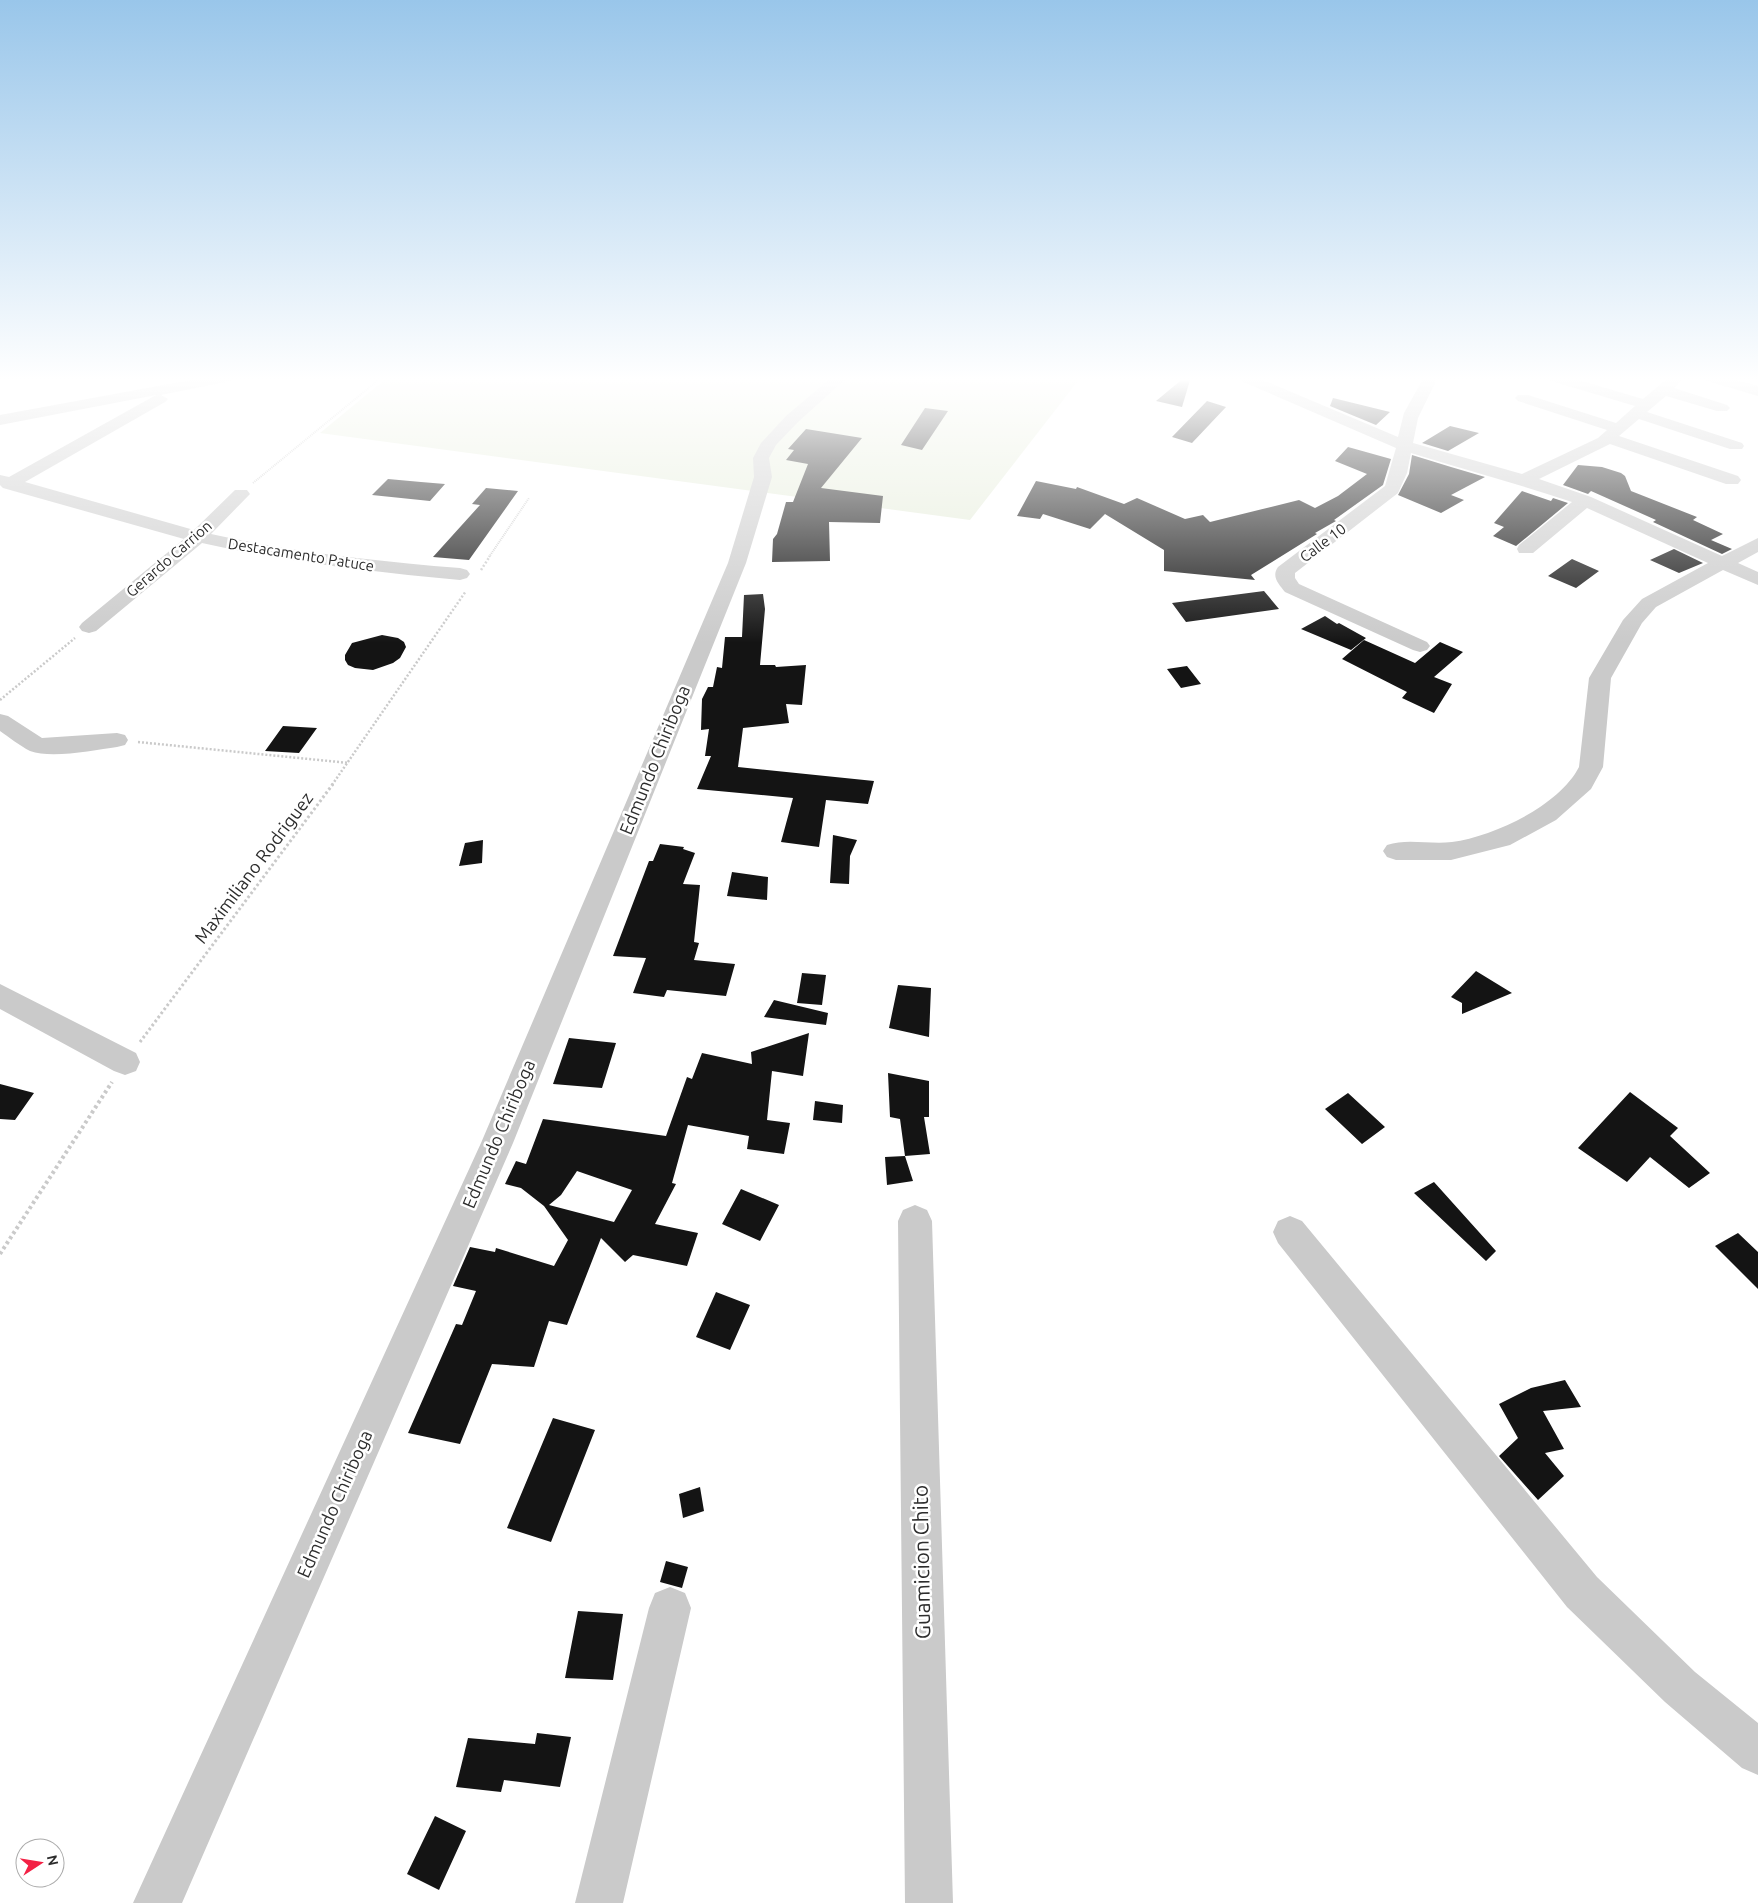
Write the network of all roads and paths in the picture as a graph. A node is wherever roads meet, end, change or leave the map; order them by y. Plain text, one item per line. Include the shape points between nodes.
1 (35, 466) edge
2 (275, 466) edge
3 (762, 466) edge
4 (1399, 466) edge
5 (1469, 466) edge
6 (1551, 466) edge
7 (1696, 466) edge
8 (1524, 480) junction
9 (1732, 480) dead end
10 (5, 482) edge
11 (241, 494) joint
12 (529, 498) dead end
13 (1585, 501) junction
14 (198, 537) junction
15 (1758, 544) edge
16 (1526, 549) dead end
17 (1723, 563) junction
18 (470, 577) junction
19 (1758, 579) edge
20 (89, 627) joint
21 (1420, 646) dead end
22 (0, 700) edge
23 (0, 721) edge
24 (117, 740) joint
25 (349, 763) junction
26 (1396, 851) dead end
27 (0, 995) edge
28 (125, 1062) junction
29 (915, 1221) dead end
30 (1290, 1232) dead end
31 (0, 1254) edge
32 (670, 1608) dead end
33 (1758, 1752) edge
34 (157, 1903) edge
35 (599, 1903) edge
36 (929, 1903) edge

1 - 10 street
2 - 11 path
3 - 34 street, Edmundo Chiriboga via 763,477 737,563 501,1133
4 - 21 street, Calle 10 via 1392,489 1285,572 1285,579 1292,588
5 - 8 street
6 - 8 street
7 - 9 street
8 - 13 street
10 - 14 street, Destacamento Patuce
11 - 14 street, Gerardo Carrion
12 - 18 path, Maximiliano Rodriguez
13 - 16 street
13 - 17 street
14 - 18 street, Destacamento Patuce via 280,554
14 - 20 street, Gerardo Carrion
15 - 17 street
17 - 19 street
17 - 26 street via 1649,603 1633,620 1600,678 1591,767 1583,783 1547,814 1502,839 1451,851
18 - 25 path, Maximiliano Rodriguez
20 - 22 path
23 - 24 street via 37,745
24 - 25 path
25 - 28 path, Maximiliano Rodriguez
27 - 28 street
28 - 31 path, Maximiliano Rodriguez
29 - 36 street, Guamicion Chito
30 - 33 street via 1582,1592 1680,1687
32 - 35 street

